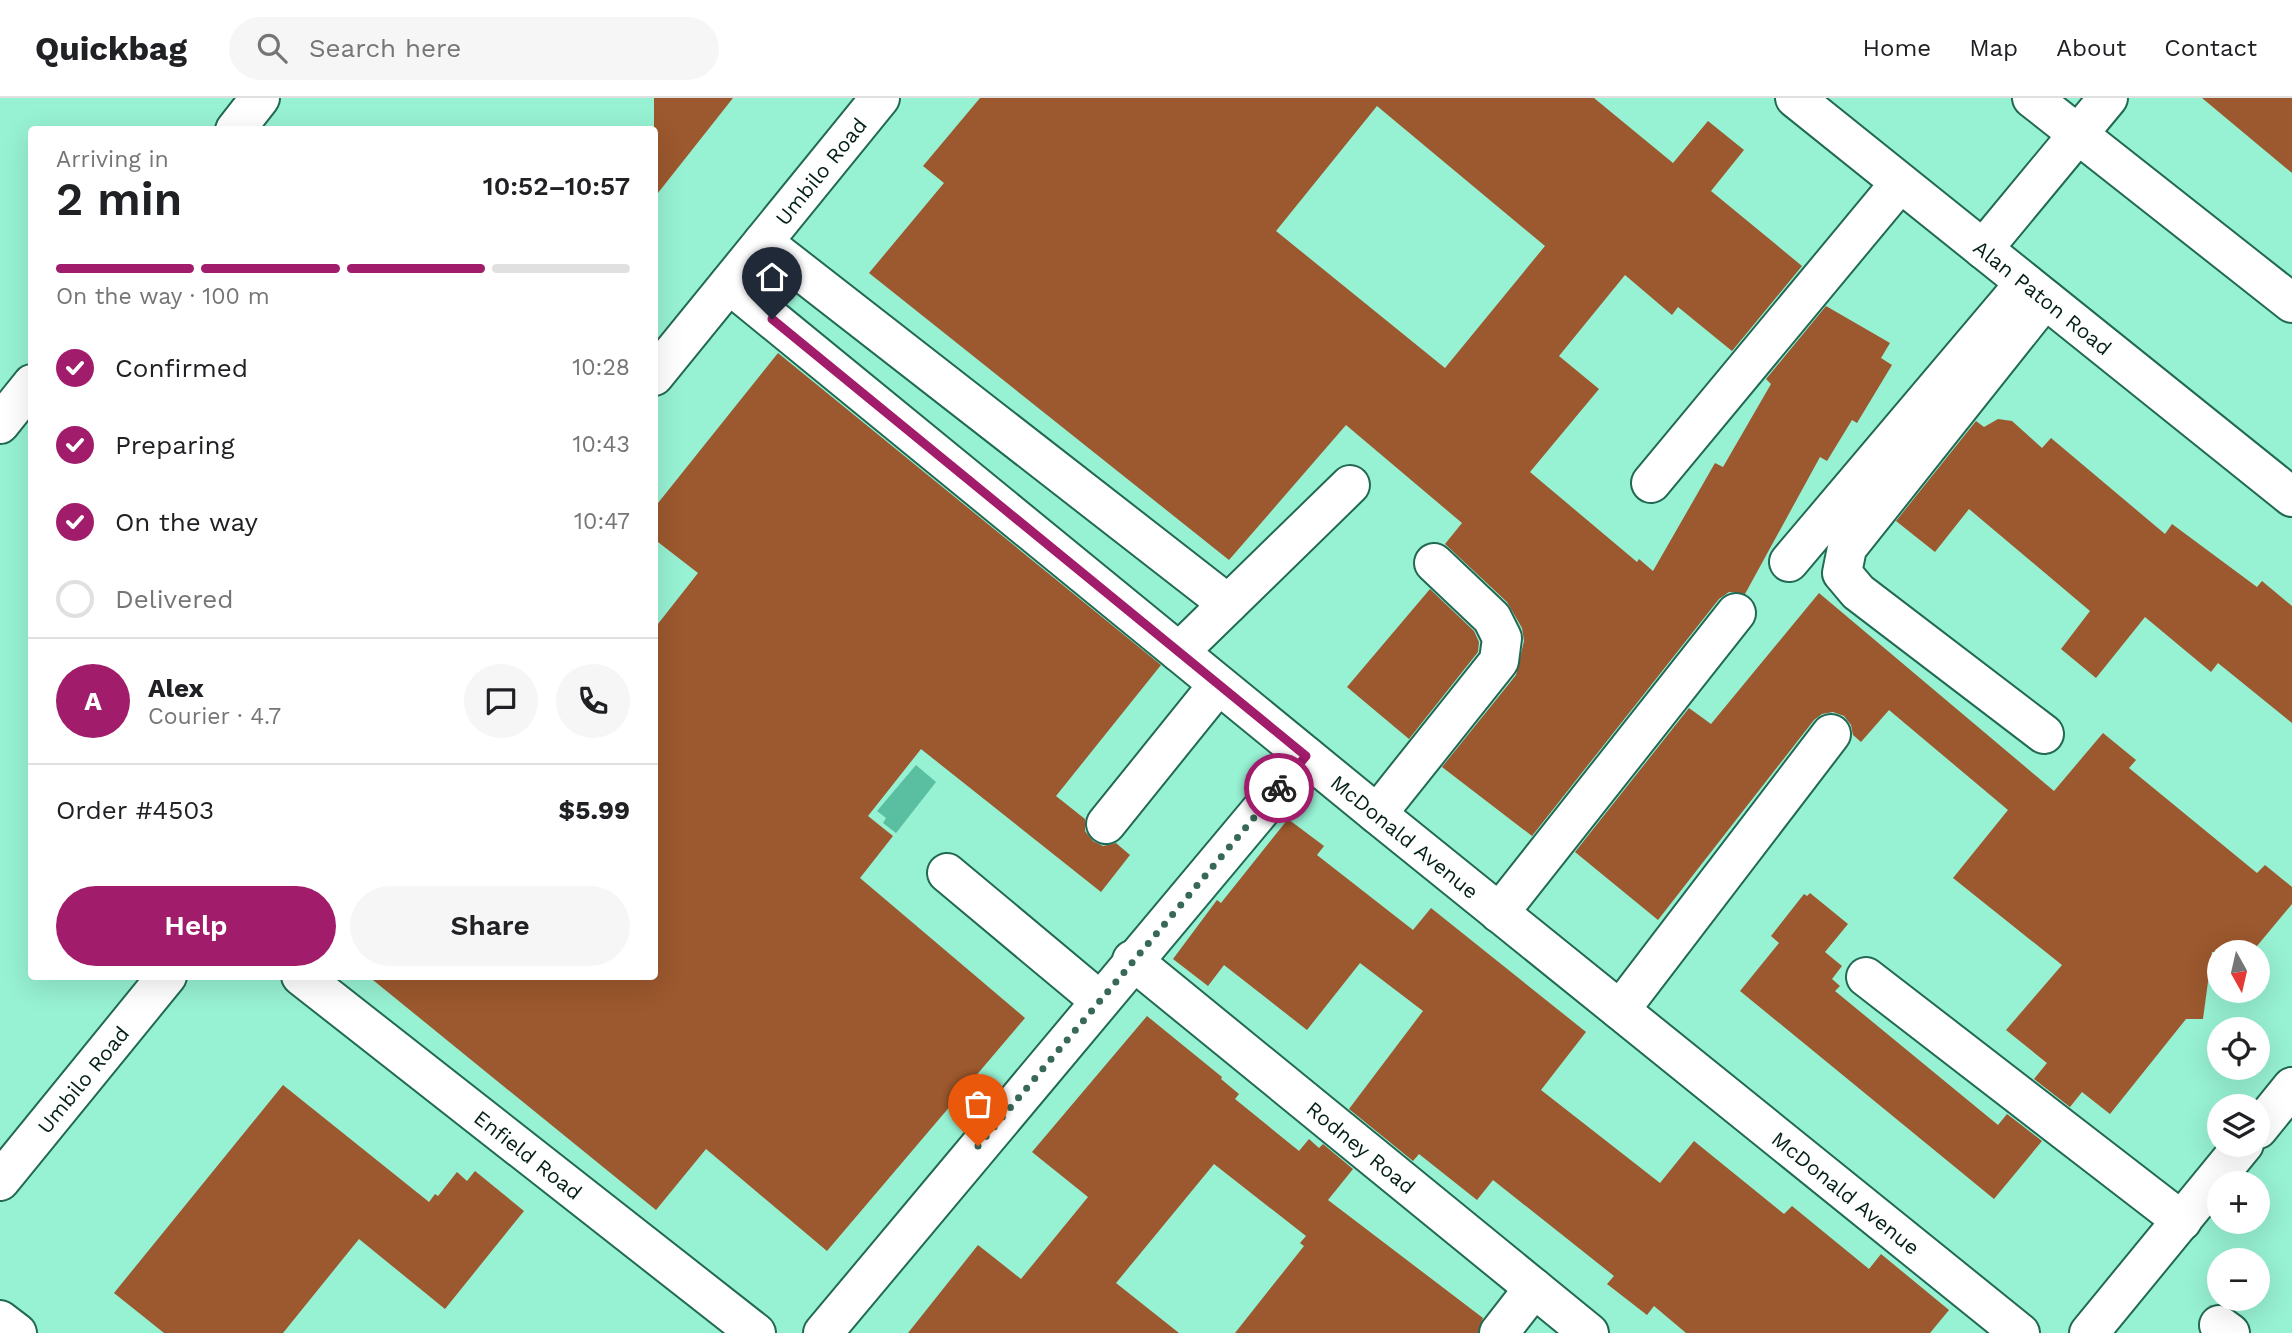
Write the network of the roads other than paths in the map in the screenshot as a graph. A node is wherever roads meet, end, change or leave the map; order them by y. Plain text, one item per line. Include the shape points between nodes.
1 (260, 98) edge
2 (880, 98) edge
3 (2032, 98) edge
4 (2108, 98) edge
5 (1821, 106) edge
6 (238, 126) edge
7 (2078, 134) junction
8 (1900, 183) junction
9 (763, 242) junction
10 (1983, 249) junction
11 (729, 284) junction
12 (2035, 291) junction
13 (2292, 303) edge
14 (658, 371) edge
15 (28, 389) edge
16 (0, 424) edge
17 (1651, 483) dead end
18 (1350, 485) dead end
19 (2292, 497) edge
20 (1789, 562) dead end
21 (1434, 563) dead end
22 (1228, 604) junction
23 (1736, 613) dead end
24 (1179, 652) junction
25 (1218, 685) junction
26 (1831, 734) dead end
27 (2044, 734) dead end
28 (1306, 756) junction
29 (1377, 814) junction
30 (1106, 824) dead end
31 (947, 873) dead end
32 (1499, 913) junction
33 (1132, 960) junction
34 (1866, 977) dead end
35 (164, 980) edge
36 (306, 980) edge
37 (1099, 1000) junction
38 (1620, 1010) junction
39 (2292, 1087) edge
40 (2270, 1114) edge
41 (2234, 1157) edge
42 (0, 1181) edge
43 (2182, 1221) junction
44 (1534, 1288) junction
45 (0, 1320) edge
46 (17, 1333) edge
47 (756, 1333) edge
48 (823, 1333) edge
49 (1499, 1333) edge
50 (1589, 1333) edge
51 (2020, 1333) edge
52 (2089, 1333) edge

1 - 6 street
2 - 9 street, Umbilo Road
3 - 7 street
4 - 7 street
5 - 8 street, Alan Paton Road
7 - 10 street
7 - 13 street
8 - 10 street, Alan Paton Road
8 - 17 street
9 - 11 street, Umbilo Road
9 - 22 street
10 - 12 street, Alan Paton Road
11 - 14 street, Umbilo Road
11 - 24 street, McDonald Avenue
12 - 19 street, Alan Paton Road
12 - 20 street
12 - 27 street via 1847,548 1842,573 1858,592
15 - 16 street
18 - 22 street
21 - 29 street via 1492,618 1502,638 1499,661
22 - 24 street
23 - 32 street
24 - 25 street, McDonald Avenue
25 - 28 street, McDonald Avenue
25 - 30 street
26 - 38 street
28 - 29 street, McDonald Avenue
28 - 33 street
29 - 32 street, McDonald Avenue
31 - 37 street
32 - 38 street, McDonald Avenue
33 - 37 street
33 - 44 street, Rodney Road
34 - 43 street
35 - 42 street, Umbilo Road
36 - 47 street, Enfield Road
37 - 48 street
38 - 51 street, McDonald Avenue
39 - 40 street
41 - 43 street
43 - 52 street
44 - 49 street
44 - 50 street, Rodney Road
45 - 46 street

